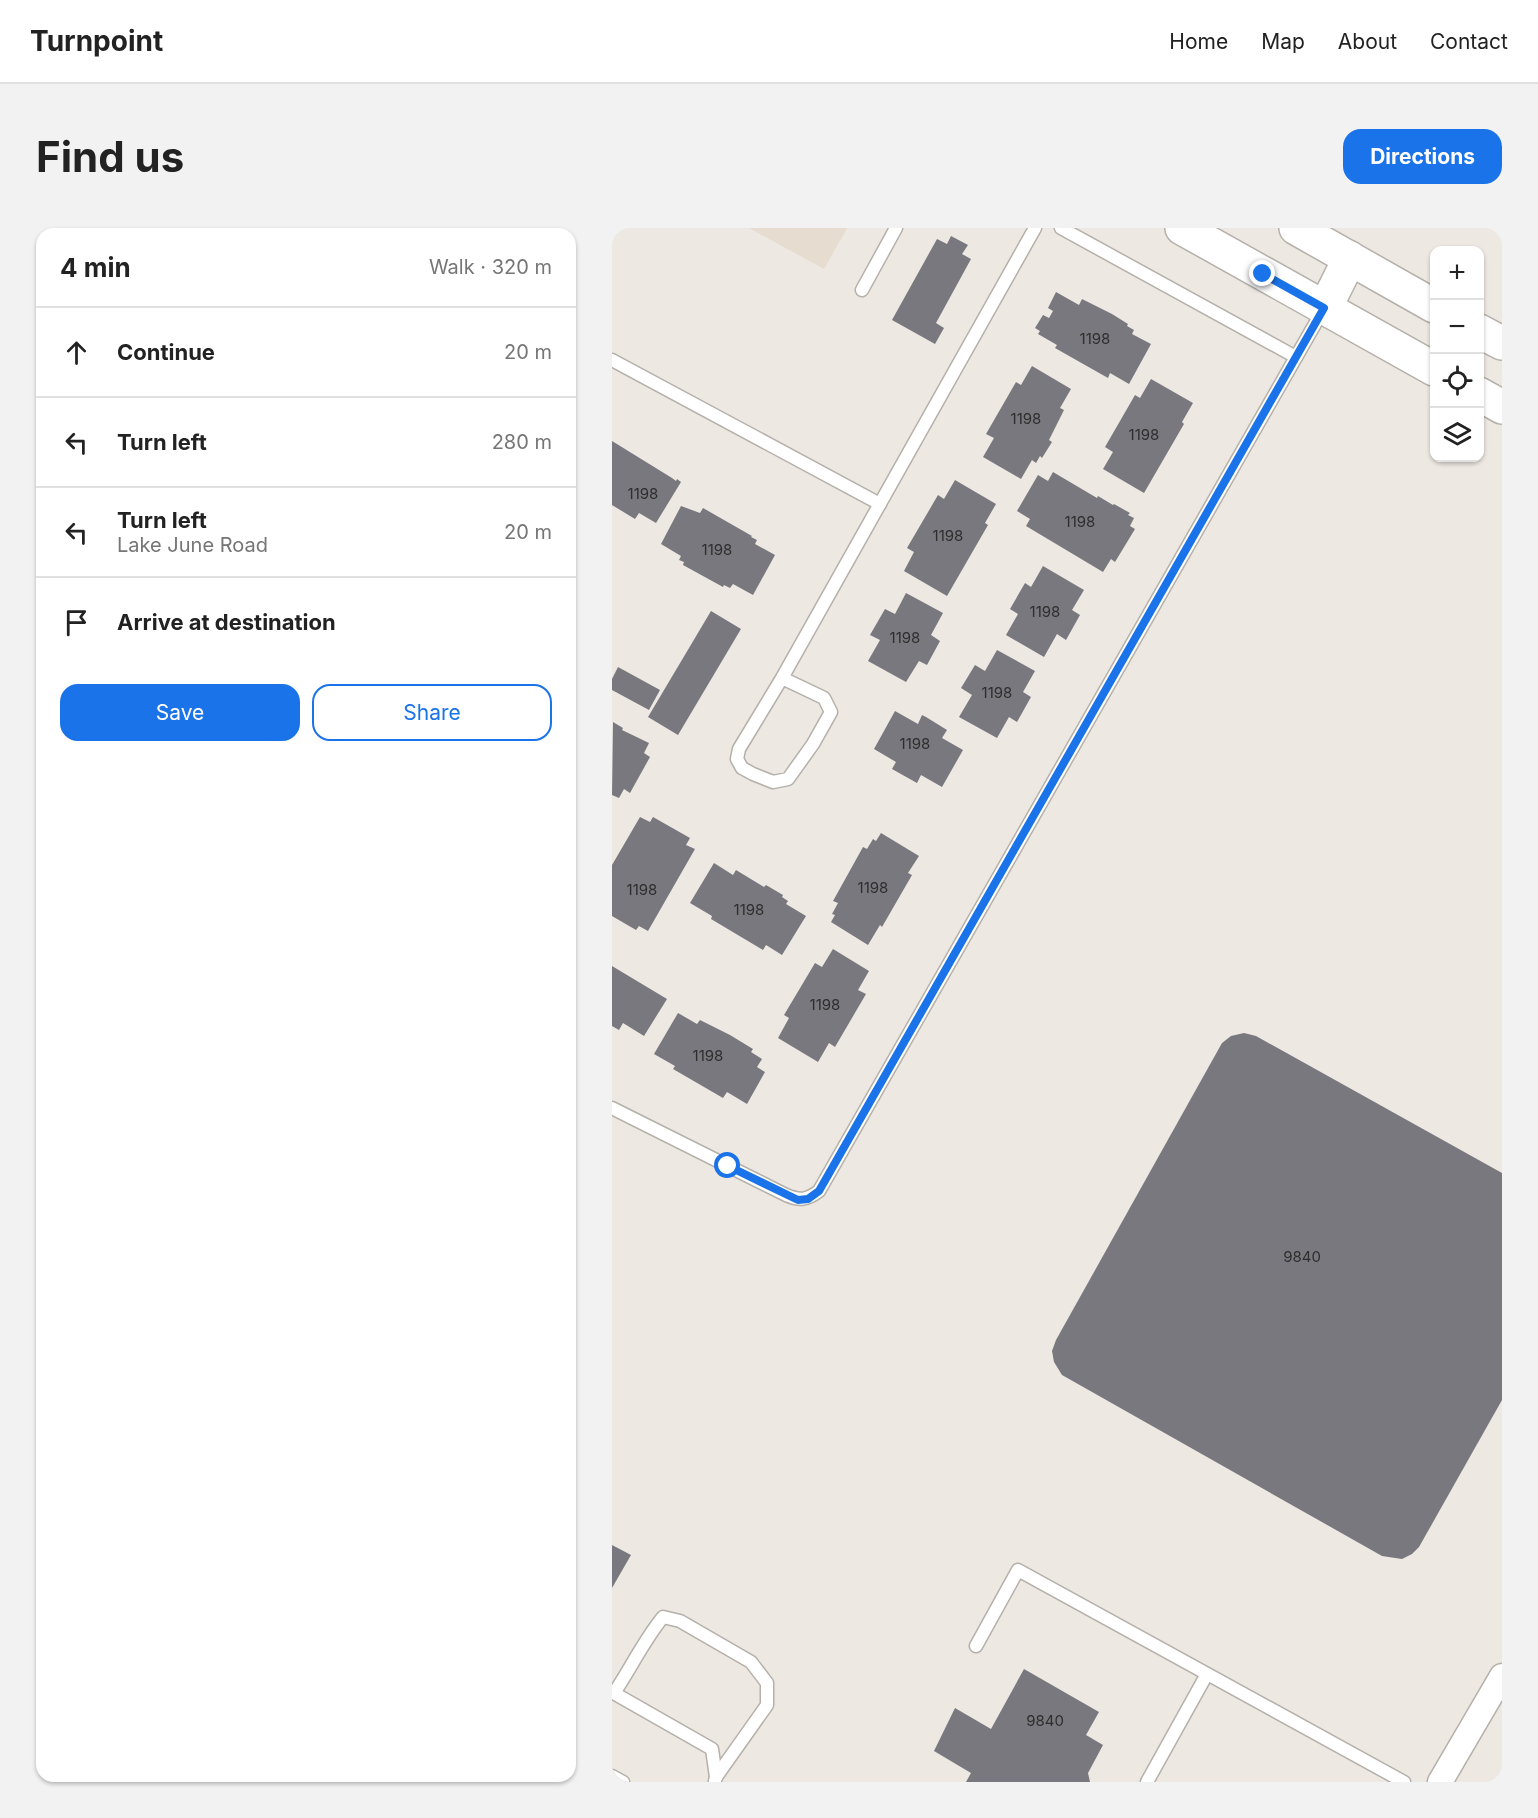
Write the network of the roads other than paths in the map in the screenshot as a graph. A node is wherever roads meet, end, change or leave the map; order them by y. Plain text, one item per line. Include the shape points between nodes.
1 (896, 228) edge
2 (1035, 228) edge
3 (1061, 228) edge
4 (1182, 228) edge
5 (1296, 228) edge
6 (1350, 258) junction
7 (862, 290) dead end
8 (1430, 304) edge
9 (1324, 308) junction
10 (1484, 334) edge
11 (1502, 343) edge
12 (1296, 357) junction
13 (612, 360) edge
14 (1430, 367) edge
15 (1484, 397) edge
16 (1502, 407) edge
17 (880, 504) junction
18 (782, 678) junction
19 (612, 1108) edge
20 (976, 1646) dead end
21 (1207, 1674) junction
22 (1502, 1676) edge
23 (613, 1693) edge
24 (612, 1776) edge
25 (715, 1780) edge
26 (623, 1782) edge
27 (1147, 1782) edge
28 (1404, 1782) edge
29 (1440, 1782) edge

1 - 7 lane
2 - 17 lane
3 - 12 lane
4 - 9 main road
5 - 6 main road
6 - 8 main road
6 - 9 main road
9 - 12 lane
9 - 14 main road
10 - 11 main road
12 - 19 lane via 819,1191 808,1199 798,1200
13 - 17 lane
15 - 16 main road
17 - 18 lane
18 - 18 lane via 739,749 737,759 742,768 773,782 789,779 831,712 824,698
20 - 21 lane via 1018,1570
21 - 27 lane
21 - 28 lane
22 - 29 street
23 - 25 lane via 712,1749
23 - 25 lane via 663,1617 680,1621 751,1662 767,1683 767,1705
24 - 26 lane

